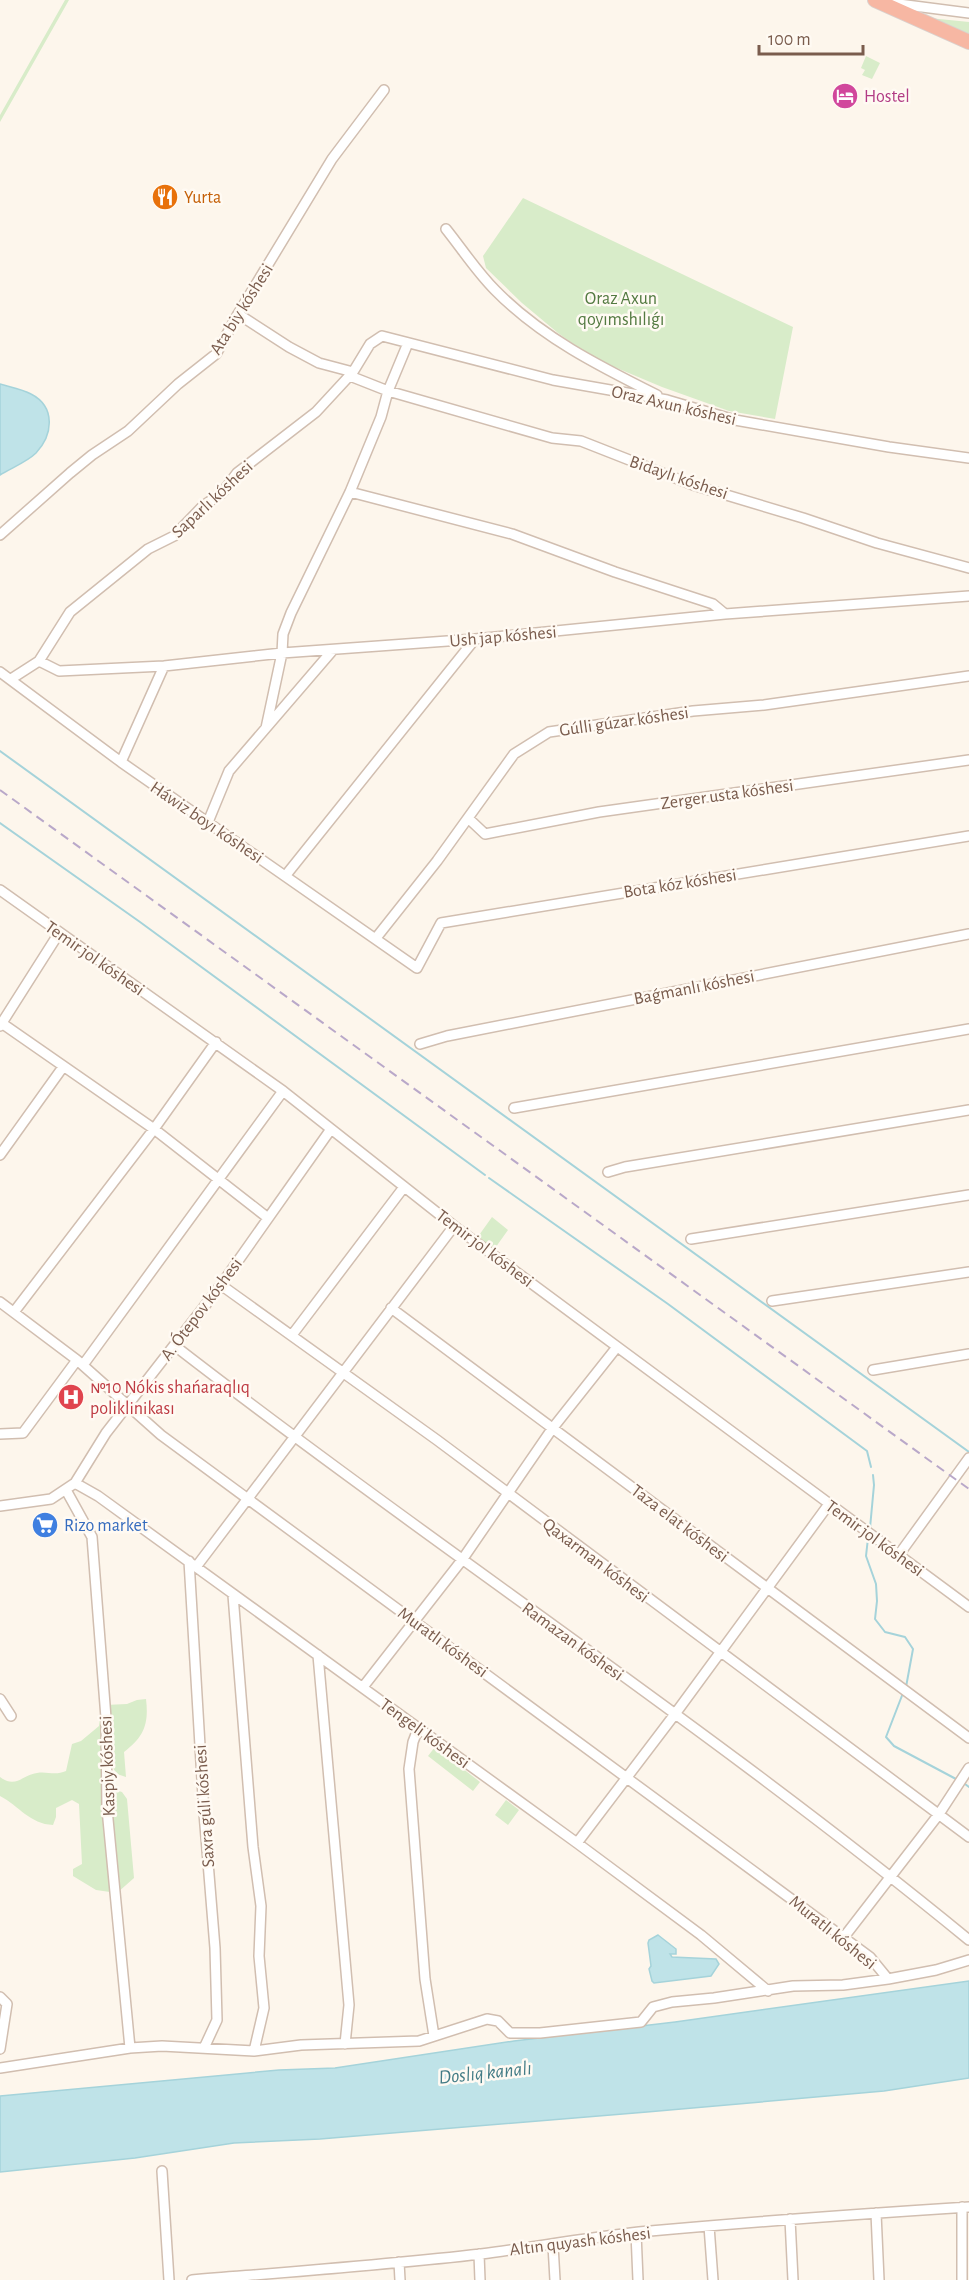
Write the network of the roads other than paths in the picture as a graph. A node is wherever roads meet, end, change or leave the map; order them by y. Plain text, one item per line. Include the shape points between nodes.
1 (875, 0) edge
2 (969, 13) edge
3 (969, 42) edge
4 (384, 90) dead end
5 (446, 229) dead end
6 (238, 314) junction
7 (382, 336) joint
8 (408, 343) junction
9 (351, 374) junction
10 (388, 391) junction
11 (667, 400) junction
12 (969, 458) edge
13 (350, 492) junction
14 (0, 535) edge
15 (969, 568) edge
16 (969, 596) edge
17 (725, 614) junction
18 (475, 639) junction
19 (332, 651) junction
20 (282, 653) junction
21 (39, 661) junction
22 (164, 666) junction
23 (0, 672) edge
24 (969, 676) edge
25 (11, 679) junction
26 (267, 728) junction
27 (969, 760) edge
28 (121, 762) junction
29 (468, 818) junction
30 (208, 822) junction
31 (969, 836) edge
32 (286, 875) junction
33 (0, 890) edge
34 (59, 933) junction
35 (969, 934) edge
36 (376, 938) junction
37 (417, 968) joint
38 (1, 1024) edge
39 (969, 1029) edge
40 (216, 1042) junction
41 (420, 1044) dead end
42 (63, 1067) junction
43 (283, 1091) junction
44 (514, 1108) dead end
45 (969, 1110) edge
46 (154, 1129) junction
47 (332, 1129) junction
48 (0, 1155) edge
49 (608, 1172) dead end
50 (220, 1179) junction
51 (404, 1187) junction
52 (969, 1195) edge
53 (268, 1218) junction
54 (454, 1226) junction
55 (691, 1239) dead end
56 (969, 1272) edge
57 (221, 1285) junction
58 (772, 1301) dead end
59 (1, 1304) edge
60 (391, 1308) junction
61 (14, 1312) junction
62 (292, 1335) junction
63 (175, 1346) junction
64 (617, 1347) junction
65 (969, 1354) edge
66 (80, 1363) junction
67 (873, 1370) dead end
68 (342, 1374) junction
69 (127, 1405) junction
70 (552, 1429) junction
71 (0, 1434) edge
72 (293, 1437) junction
73 (969, 1458) edge
74 (75, 1483) junction
75 (66, 1490) junction
76 (507, 1493) junction
77 (248, 1498) junction
78 (829, 1504) junction
79 (0, 1506) edge
80 (898, 1556) junction
81 (462, 1560) junction
82 (193, 1564) junction
83 (766, 1587) junction
84 (233, 1595) junction
85 (969, 1607) edge
86 (414, 1622) junction
87 (719, 1652) junction
88 (318, 1655) junction
89 (363, 1687) junction
90 (0, 1699) edge
91 (675, 1714) junction
92 (11, 1716) dead end
93 (418, 1729) junction
94 (969, 1738) edge
95 (969, 1768) edge
96 (627, 1776) junction
97 (939, 1814) junction
98 (969, 1836) edge
99 (577, 1843) junction
100 (892, 1877) junction
101 (844, 1937) junction
102 (969, 1940) edge
103 (969, 1960) edge
104 (888, 1979) junction
105 (768, 1991) junction
106 (0, 1997) edge
107 (434, 2036) junction
108 (345, 2044) junction
109 (130, 2048) junction
110 (204, 2048) junction
111 (0, 2049) edge
112 (254, 2051) junction
113 (0, 2067) edge
114 (162, 2171) dead end
115 (965, 2207) edge
116 (876, 2212) junction
117 (790, 2219) junction
118 (710, 2226) junction
119 (636, 2233) junction
120 (553, 2245) junction
121 (479, 2254) junction
122 (399, 2262) junction
123 (319, 2275) edge
124 (244, 2278) edge
125 (169, 2280) edge
126 (192, 2280) edge
127 (400, 2280) edge
128 (480, 2280) edge
129 (555, 2280) edge
130 (638, 2280) edge
131 (713, 2280) edge
132 (793, 2280) edge
133 (879, 2280) edge
134 (962, 2280) edge

1 - 2 street
1 - 3 highway
4 - 6 street, Ata biy kóshesi via 332,159
5 - 11 street via 495,290 556,341
6 - 9 street, Bidaylı kóshesi via 289,347
6 - 14 street, Ata biy kóshesi via 216,354
7 - 8 street, Oraz Axun kóshesi
7 - 9 street, Saparlı kóshesi via 370,344
8 - 10 street
8 - 11 street, Oraz Axun kóshesi via 562,382
9 - 10 street, Bidaylı kóshesi
9 - 21 street, Saparlı kóshesi via 316,412 237,473 222,493 174,536 148,549 70,612
10 - 13 street
10 - 15 street, Bidaylı kóshesi via 552,438 580,441 693,484
11 - 12 street, Oraz Axun kóshesi via 735,420
13 - 17 street via 512,534 713,604
13 - 20 street via 291,613 283,634
16 - 17 street, Ush jap kóshesi
17 - 18 street, Ush jap kóshesi
18 - 19 street, Ush jap kóshesi
18 - 32 street
19 - 20 street, Ush jap kóshesi
19 - 26 street
20 - 22 street, Ush jap kóshesi
20 - 26 street
21 - 22 street, Ush jap kóshesi via 59,671
21 - 25 street, Saparlı kóshesi
22 - 28 street
23 - 25 street, Háwiz boyı kóshesi
24 - 29 street, Gúlli gúzar kóshesi via 549,732 514,754
25 - 28 street, Háwiz boyı kóshesi
26 - 30 street via 229,771
27 - 29 street, Zerger usta kóshesi via 599,812 485,834
28 - 30 street, Háwiz boyı kóshesi
29 - 36 street, Gúlli gúzar kóshesi
30 - 32 street, Háwiz boyı kóshesi
31 - 37 street, Bota kóz kóshesi via 441,923
32 - 36 street, Háwiz boyı kóshesi
33 - 34 street, Temir jol kóshesi
34 - 38 street
34 - 40 street, Temir jol kóshesi
35 - 41 street, Baǵmanlı kóshesi via 447,1035
36 - 37 street, Háwiz boyı kóshesi
38 - 42 street
39 - 44 street
40 - 43 street, Temir jol kóshesi
40 - 46 street
42 - 46 street
42 - 48 street
43 - 47 street, Temir jol kóshesi
43 - 50 street
45 - 49 street
46 - 50 street
46 - 61 street
47 - 51 street, Temir jol kóshesi
47 - 53 street, A. Ótepov kóshesi
50 - 53 street
50 - 66 street
51 - 54 street, Temir jol kóshesi
51 - 62 street
52 - 55 street
53 - 57 street, A. Ótepov kóshesi
54 - 60 street
54 - 64 street, Temir jol kóshesi
56 - 58 street
57 - 62 street, Qaxarman kóshesi
57 - 63 street, A. Ótepov kóshesi
59 - 61 street, Muratlı kóshesi
60 - 68 street
60 - 70 street, Taza elat kóshesi
61 - 66 street, Muratlı kóshesi
62 - 68 street, Qaxarman kóshesi
63 - 69 street, A. Ótepov kóshesi
63 - 72 street, Ramazan kóshesi
64 - 70 street
64 - 78 street, Temir jol kóshesi
65 - 67 street
66 - 69 street, Muratlı kóshesi
66 - 71 street via 22,1432
68 - 72 street
68 - 76 street, Qaxarman kóshesi
69 - 74 street, A. Ótepov kóshesi
69 - 77 street, Muratlı kóshesi
70 - 76 street
70 - 83 street, Taza elat kóshesi
72 - 77 street
72 - 81 street, Ramazan kóshesi
73 - 80 street
74 - 75 street, A. Ótepov kóshesi
74 - 82 street, Tengeli kóshesi
75 - 79 street, A. Ótepov kóshesi via 51,1499
75 - 109 street, Kaspiy kóshesi via 92,1537 106,1718 107,1809
76 - 81 street
76 - 87 street, Qaxarman kóshesi
77 - 82 street
77 - 86 street, Muratlı kóshesi
78 - 80 street, Temir jol kóshesi
78 - 83 street
80 - 85 street, Temir jol kóshesi
81 - 86 street
81 - 91 street, Ramazan kóshesi
82 - 84 street, Tengeli kóshesi
82 - 110 street, Saxra gúli kóshesi via 217,2020
83 - 87 street
83 - 94 street, Taza elat kóshesi
84 - 88 street, Tengeli kóshesi
84 - 112 street via 261,1906 259,1956 264,2008
86 - 89 street
86 - 96 street, Muratlı kóshesi
87 - 91 street
87 - 97 street, Qaxarman kóshesi
88 - 89 street, Tengeli kóshesi
88 - 108 street via 349,2006
89 - 93 street, Tengeli kóshesi
90 - 92 street
91 - 96 street
91 - 100 street, Ramazan kóshesi
93 - 99 street, Tengeli kóshesi
93 - 107 street via 410,1769 425,1979
95 - 97 street
96 - 99 street
96 - 101 street, Muratlı kóshesi
97 - 98 street, Qaxarman kóshesi
97 - 100 street
99 - 105 street, Tengeli kóshesi
100 - 101 street
100 - 102 street, Ramazan kóshesi
101 - 104 street, Muratlı kóshesi via 870,1957
103 - 104 street
104 - 105 street
105 - 107 street via 672,2002 653,2007 641,2022 510,2033 498,2021 487,2019
106 - 111 street via 7,2004
107 - 108 street via 419,2041
108 - 112 street
109 - 110 street
109 - 113 street
110 - 112 street
114 - 125 street
115 - 116 street, Altın quyash kóshesi
115 - 134 street
116 - 117 street, Altın quyash kóshesi
116 - 133 street
117 - 118 street, Altın quyash kóshesi
117 - 132 street
118 - 119 street, Altın quyash kóshesi
118 - 131 street
119 - 120 street, Altın quyash kóshesi
119 - 130 street
120 - 121 street, Altın quyash kóshesi
120 - 129 street
121 - 122 street, Altın quyash kóshesi
121 - 128 street
122 - 123 street, Altın quyash kóshesi
122 - 127 street
123 - 124 street, Altın quyash kóshesi
124 - 126 street, Altın quyash kóshesi

